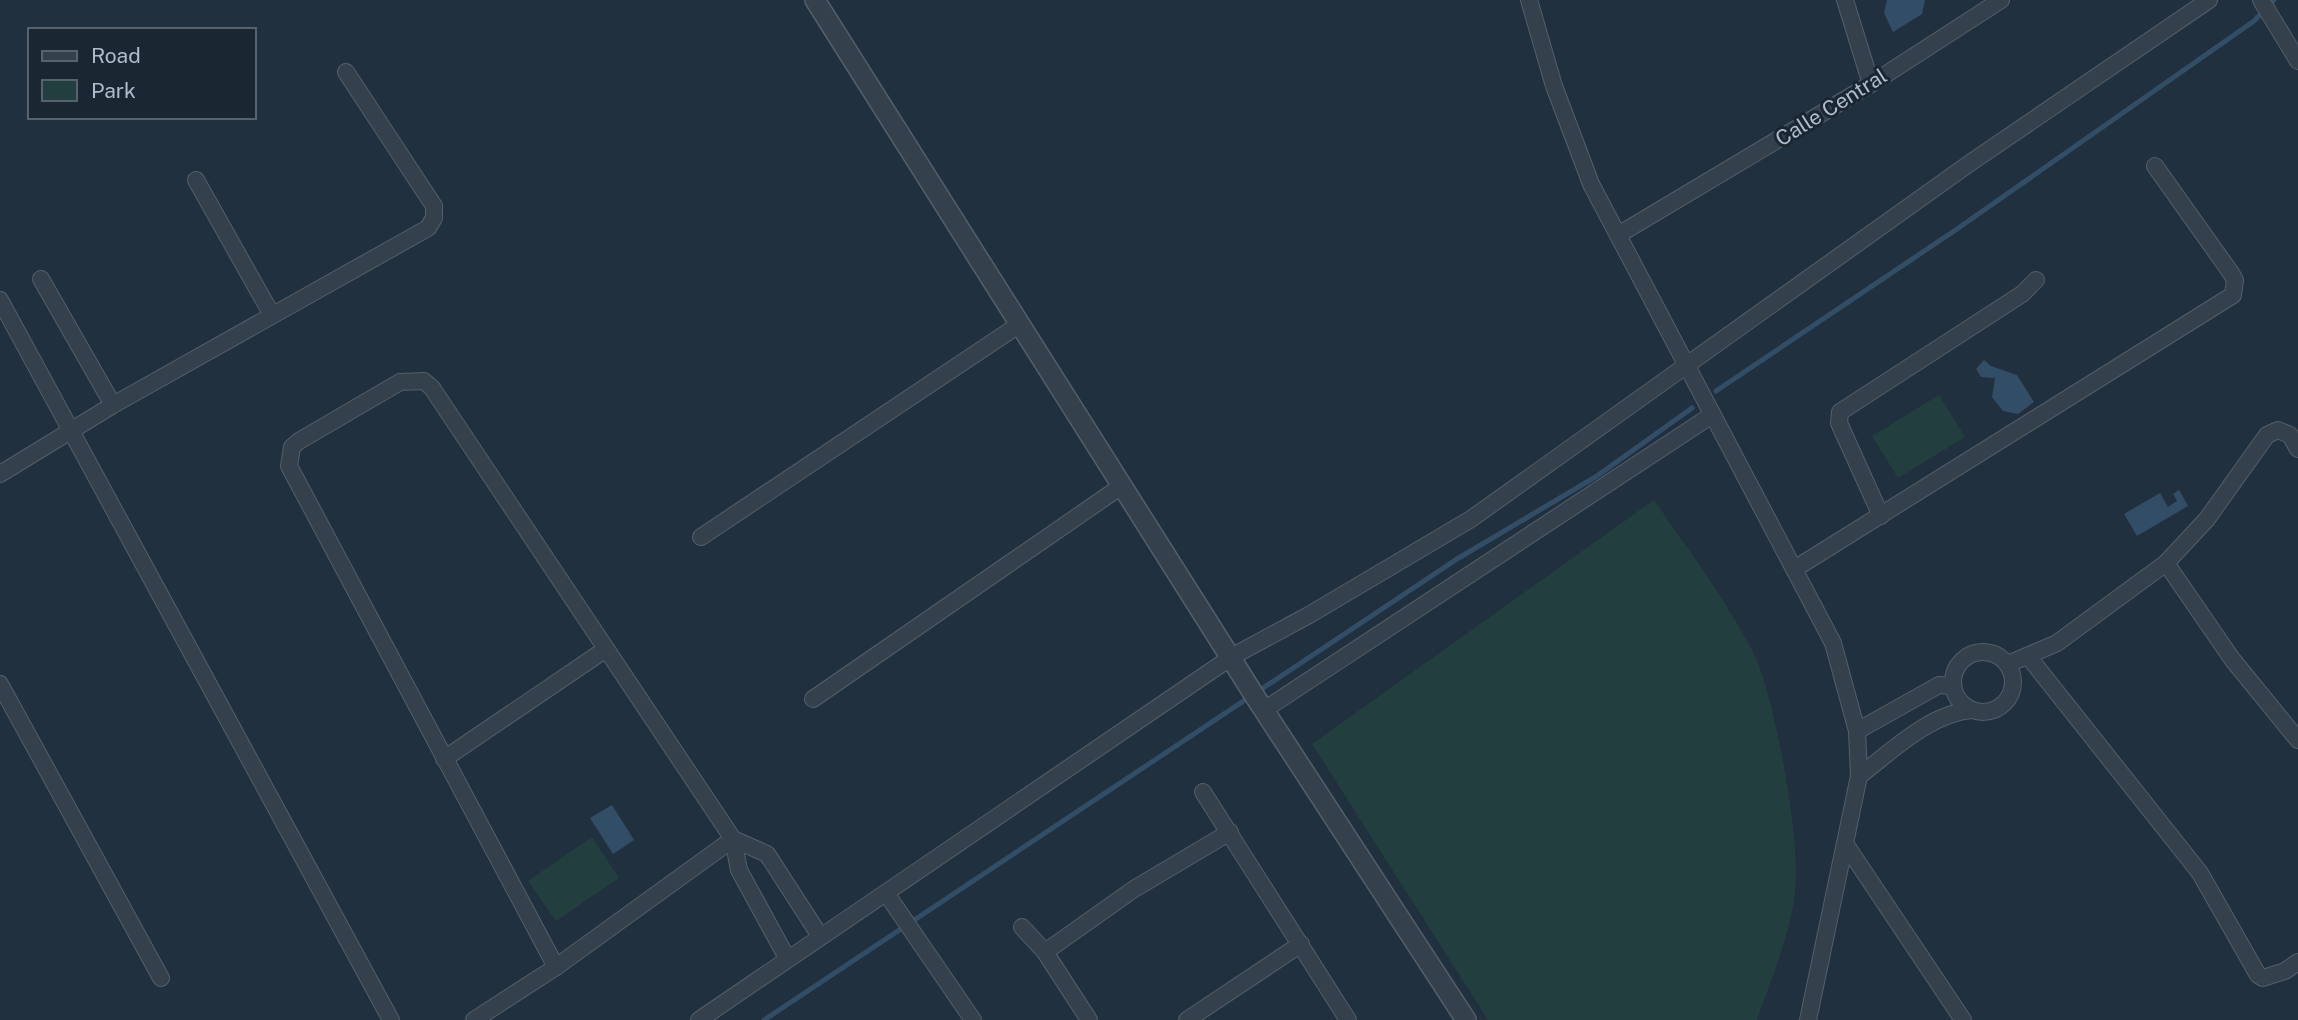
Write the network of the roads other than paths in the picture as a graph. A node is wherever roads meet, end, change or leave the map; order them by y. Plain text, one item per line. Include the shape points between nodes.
1 (815, 0) edge
2 (1529, 0) edge
3 (1845, 0) edge
4 (2001, 0) edge
5 (2209, 0) edge
6 (2261, 0) edge
7 (2298, 61) edge
8 (346, 72) dead end
9 (1871, 84) junction
10 (2155, 166) dead end
11 (196, 180) dead end
12 (1618, 235) junction
13 (41, 279) dead end
14 (2036, 280) dead end
15 (0, 300) edge
16 (272, 314) junction
17 (1020, 324) junction
18 (1686, 366) junction
19 (113, 405) junction
20 (1712, 415) junction
21 (72, 431) junction
22 (2298, 449) edge
23 (0, 474) edge
24 (1123, 485) junction
25 (1881, 516) junction
26 (701, 537) dead end
27 (2166, 563) junction
28 (1796, 568) junction
29 (606, 649) junction
30 (1233, 656) junction
31 (2028, 656) junction
32 (2008, 664) junction
33 (0, 684) edge
34 (1953, 686) junction
35 (813, 699) dead end
36 (1260, 704) junction
37 (1903, 706) junction
38 (1971, 710) junction
39 (1918, 731) junction
40 (1857, 732) junction
41 (2298, 740) edge
42 (444, 759) junction
43 (1859, 776) junction
44 (1202, 792) dead end
45 (1230, 832) junction
46 (733, 839) junction
47 (1846, 845) junction
48 (886, 893) junction
49 (1023, 927) dead end
50 (820, 936) junction
51 (1301, 944) junction
52 (1045, 952) junction
53 (787, 958) junction
54 (2298, 962) edge
55 (556, 967) junction
56 (161, 978) dead end
57 (391, 1020) edge
58 (474, 1020) edge
59 (699, 1020) edge
60 (973, 1020) edge
61 (1089, 1020) edge
62 (1187, 1020) edge
63 (1348, 1020) edge
64 (1466, 1020) edge
65 (1808, 1020) edge
66 (1963, 1020) edge

1 - 17 street
2 - 12 street via 1558,99 1591,184
3 - 9 street
4 - 9 street, Calle Central
5 - 18 street
6 - 7 street
8 - 16 street via 434,206 434,218 428,228
9 - 12 street, Calle Central
10 - 25 street via 2231,273 2233,295
11 - 16 street
12 - 18 street
13 - 19 street
14 - 25 street via 2022,294 1840,412 1839,423
15 - 21 street
16 - 19 street
17 - 24 street
17 - 26 street
18 - 20 street
18 - 30 street via 1471,519
19 - 21 street
20 - 28 street
20 - 36 street
21 - 23 street
21 - 57 street
22 - 27 street via 2290,435 2278,430 2267,435 2207,519
24 - 30 street
24 - 35 street
25 - 28 street
27 - 31 street via 2057,643
27 - 41 street via 2232,659
28 - 40 street via 1833,643
29 - 42 street
29 - 42 street via 427,376 400,382 299,441 292,447 289,466
29 - 46 street
30 - 36 street
30 - 48 street
31 - 32 street
31 - 54 street via 2200,873 2258,975 2273,977
32 - 34 street via 1992,653 1972,653 1957,666
32 - 38 street via 2013,683 2006,701 1990,711
33 - 56 street
34 - 37 street via 1939,685
34 - 38 street via 1956,696
36 - 64 street
37 - 39 street
37 - 40 street
38 - 39 street via 1952,711
39 - 43 street
40 - 43 street
42 - 55 street
43 - 47 street
44 - 45 street
45 - 51 street
45 - 52 street via 1134,889
46 - 50 street via 767,854
46 - 53 street via 739,870
46 - 55 street
47 - 65 street
47 - 66 street
48 - 50 street
48 - 60 street
49 - 52 street
50 - 53 street
51 - 62 street
51 - 63 street
52 - 61 street
53 - 59 street
55 - 58 street

